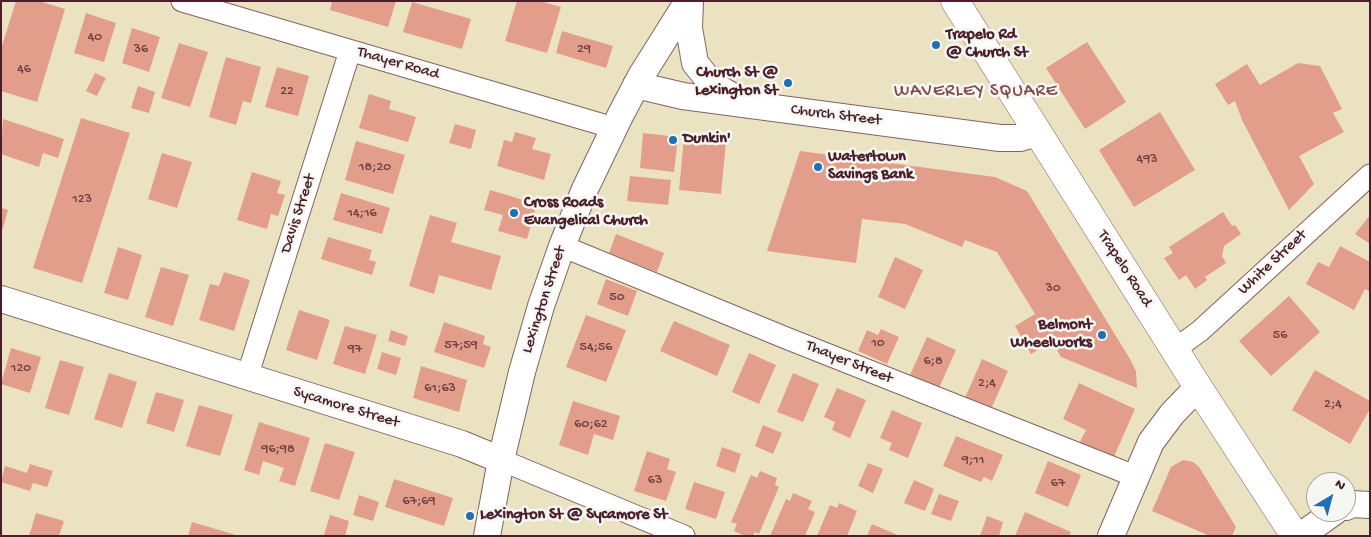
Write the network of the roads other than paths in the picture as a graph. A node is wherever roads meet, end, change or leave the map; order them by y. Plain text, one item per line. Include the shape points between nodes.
1 (182, 1) edge
2 (689, 1) edge
3 (955, 2) edge
4 (350, 50) junction
5 (636, 85) junction
6 (747, 105) junction
7 (614, 128) junction
8 (1037, 133) junction
9 (1370, 175) edge
10 (562, 246) junction
11 (1, 299) edge
12 (1175, 349) junction
13 (247, 376) junction
14 (1198, 387) junction
15 (501, 460) junction
16 (1137, 477) junction
17 (1356, 504) edge
18 (1370, 505) edge
19 (1320, 522) edge
20 (487, 536) edge
21 (684, 536) edge
22 (1111, 536) edge
23 (1295, 536) edge
24 (1300, 536) edge

1 - 4 street, Thayer Road
2 - 5 street, Lexington Street
2 - 6 street via 689,33 698,68 725,94
3 - 8 main road, Trapelo Road
4 - 7 street, Thayer Road
4 - 13 street, Davis Street
5 - 6 street, Church Street via 667,94
5 - 7 street, Lexington Street
6 - 8 street, Church Street via 1000,138 1020,138
7 - 10 street, Lexington Street
8 - 12 main road, Trapelo Road
9 - 12 street, White Street via 1200,331
10 - 15 street, Lexington Street via 532,334
10 - 16 street, Thayer Street
11 - 13 street, Sycamore Street
12 - 14 main road, Trapelo Road
13 - 15 street, Sycamore Street via 462,444
14 - 16 street via 1157,432
14 - 23 main road, Trapelo Road
15 - 20 street, Lexington Street
15 - 21 street, Sycamore Street
16 - 22 street
17 - 18 street
19 - 24 street

